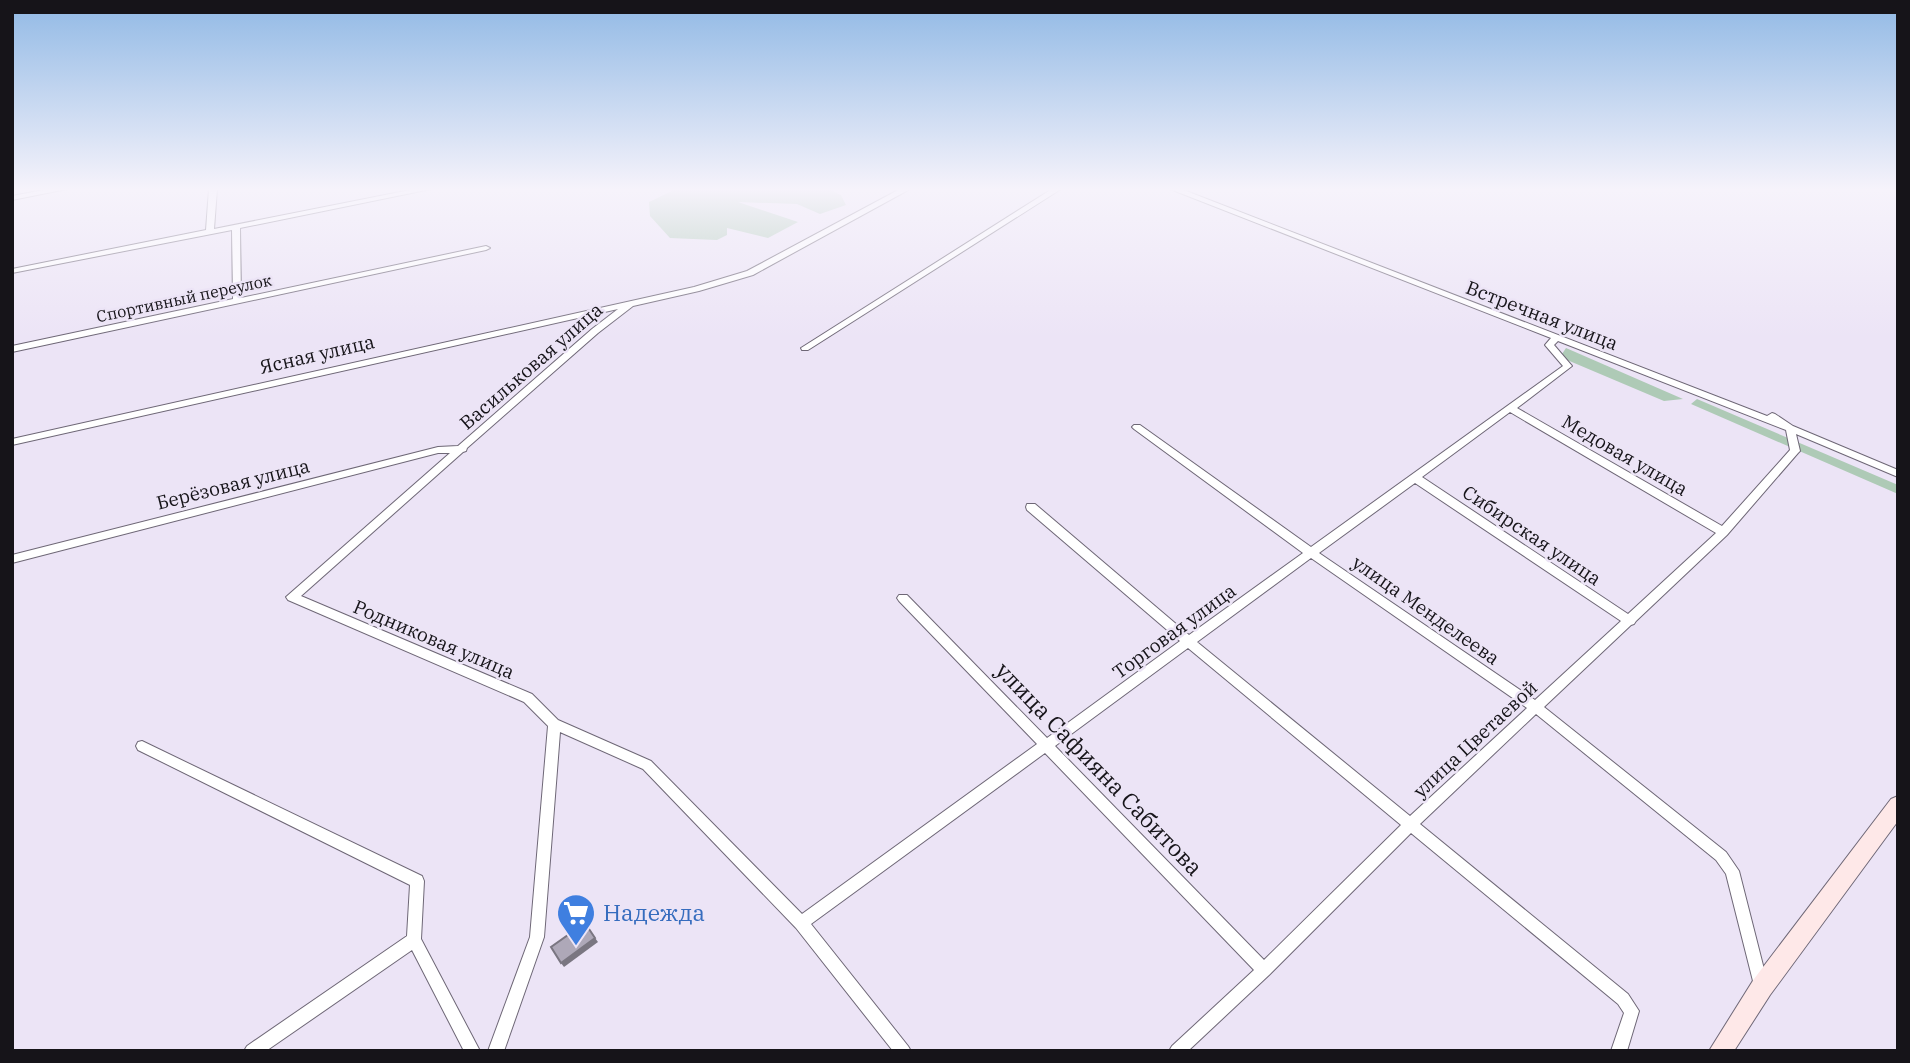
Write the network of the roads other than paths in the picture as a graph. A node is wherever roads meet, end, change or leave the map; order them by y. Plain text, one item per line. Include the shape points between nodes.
1 (176, 239) edge
2 (236, 239) edge
3 (813, 239) edge
4 (978, 239) edge
5 (1300, 239) edge
6 (486, 248) dead end
7 (12, 271) edge
8 (237, 300) junction
9 (631, 303) junction
10 (1555, 339) junction
11 (805, 348) dead end
12 (12, 349) edge
13 (1510, 408) junction
14 (1772, 416) dead end
15 (1137, 426) dead end
16 (1790, 428) junction
17 (12, 442) edge
18 (463, 449) junction
19 (1898, 474) edge
20 (1415, 478) junction
21 (1031, 507) dead end
22 (1723, 532) junction
23 (1311, 553) junction
24 (12, 559) edge
25 (292, 597) joint
26 (903, 598) dead end
27 (1630, 621) junction
28 (1189, 642) junction
29 (1537, 708) junction
30 (554, 724) junction
31 (1048, 745) junction
32 (142, 746) dead end
33 (1898, 805) edge
34 (1412, 823) junction
35 (801, 923) junction
36 (414, 940) junction
37 (1264, 970) junction
38 (1762, 987) junction
39 (252, 1051) edge
40 (472, 1051) edge
41 (496, 1051) edge
42 (903, 1051) edge
43 (1177, 1051) edge
44 (1619, 1051) edge
45 (1720, 1051) edge

1 - 7 street
2 - 8 street
3 - 9 street, Васильковая улица via 750,273
4 - 11 street
5 - 10 street, Встречная улица
6 - 8 street, Спортивный переулок
8 - 12 street, Спортивный переулок
9 - 17 street, Ясная улица
9 - 18 street, Васильковая улица
10 - 13 street, Торговая улица via 1549,345 1568,366
10 - 16 street, Встречная улица
13 - 20 street, Торговая улица
13 - 22 street, Медовая улица
14 - 16 street
15 - 23 street, улица Менделеева
16 - 19 street, Встречная улица
16 - 22 street, улица Цветаевой via 1795,451
18 - 24 street, Берёзовая улица via 438,450
18 - 25 street, Васильковая улица
20 - 23 street, Торговая улица
20 - 27 street, Сибирская улица
21 - 28 street
22 - 27 street, улица Цветаевой
23 - 28 street, Торговая улица
23 - 29 street, улица Менделеева
25 - 30 street, Родниковая улица via 528,698
26 - 31 street, улица Сафияна Сабитова
27 - 29 street, улица Цветаевой
28 - 31 street, Торговая улица
28 - 34 street
29 - 34 street, улица Цветаевой
29 - 38 street, улица Менделеева via 1721,856 1732,871
30 - 35 street via 647,765
30 - 41 street via 537,937
31 - 35 street, Торговая улица
31 - 37 street, улица Сафияна Сабитова
32 - 36 street via 417,881
33 - 38 street
34 - 37 street, улица Цветаевой
34 - 44 street via 1623,999 1632,1011
35 - 42 street
36 - 39 street
36 - 40 street
37 - 43 street, улица Цветаевой
38 - 45 street

